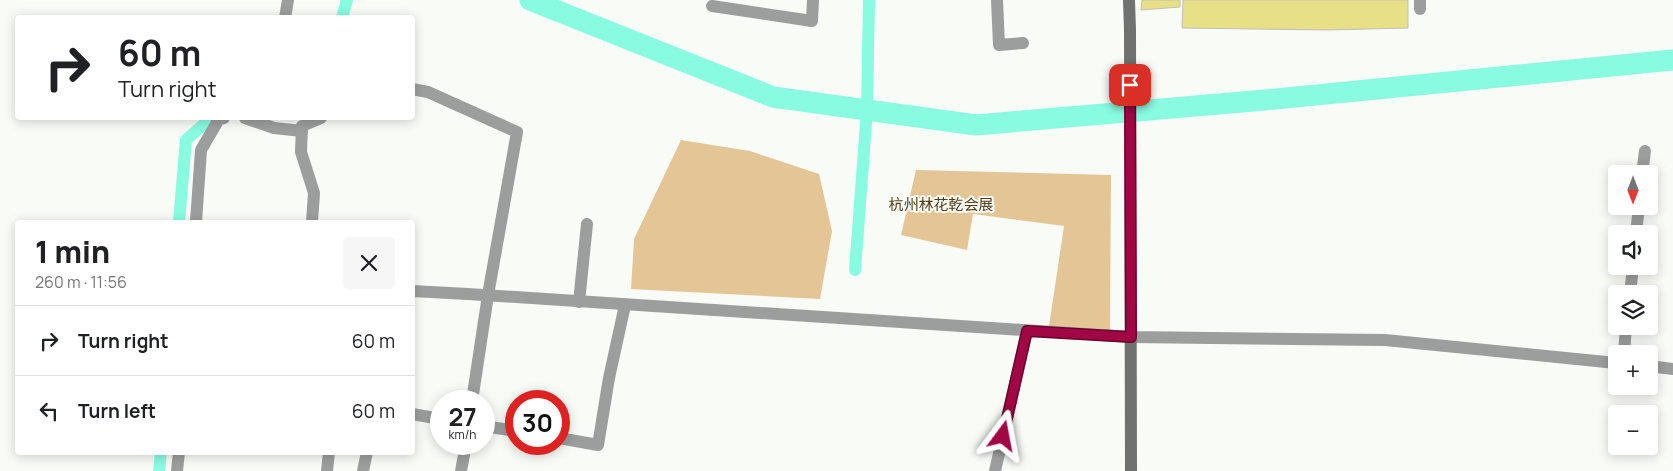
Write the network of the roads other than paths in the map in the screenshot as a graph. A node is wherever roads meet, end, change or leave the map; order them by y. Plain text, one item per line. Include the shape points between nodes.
1 (288, 0) edge
2 (813, 0) edge
3 (997, 0) edge
4 (1128, 0) edge
5 (712, 6) dead end
6 (286, 15) edge
7 (1023, 43) dead end
8 (415, 90) edge
9 (218, 120) edge
10 (257, 120) edge
11 (317, 120) edge
12 (274, 123) edge
13 (302, 131) junction
14 (1645, 151) dead end
15 (1643, 165) edge
16 (196, 220) edge
17 (312, 220) edge
18 (588, 224) dead end
19 (415, 291) edge
20 (488, 295) junction
21 (579, 302) junction
22 (625, 305) junction
23 (1027, 331) junction
24 (1131, 337) junction
25 (1608, 362) edge
26 (1658, 367) edge
27 (1673, 369) edge
28 (474, 390) edge
29 (415, 415) edge
30 (430, 417) edge
31 (570, 440) edge
32 (179, 455) edge
33 (329, 455) edge
34 (366, 455) edge
35 (464, 455) edge
36 (177, 471) edge
37 (327, 471) edge
38 (363, 471) edge
39 (461, 471) edge
40 (995, 471) edge
41 (1131, 471) edge

1 - 6 street
2 - 5 street via 812,21
3 - 7 street via 999,45
4 - 24 street
8 - 20 street via 428,92 517,132
9 - 16 street via 201,150
10 - 12 street
11 - 13 street via 302,126
12 - 13 street
13 - 17 street via 301,152 314,192
14 - 15 street
18 - 21 street
19 - 20 street
20 - 21 street
20 - 28 street
21 - 22 street
22 - 23 street
22 - 31 street via 598,445
23 - 24 street
23 - 40 street
24 - 25 street via 1385,340
24 - 41 street
26 - 27 street
29 - 30 street
32 - 36 street
33 - 37 street
34 - 38 street
35 - 39 street

